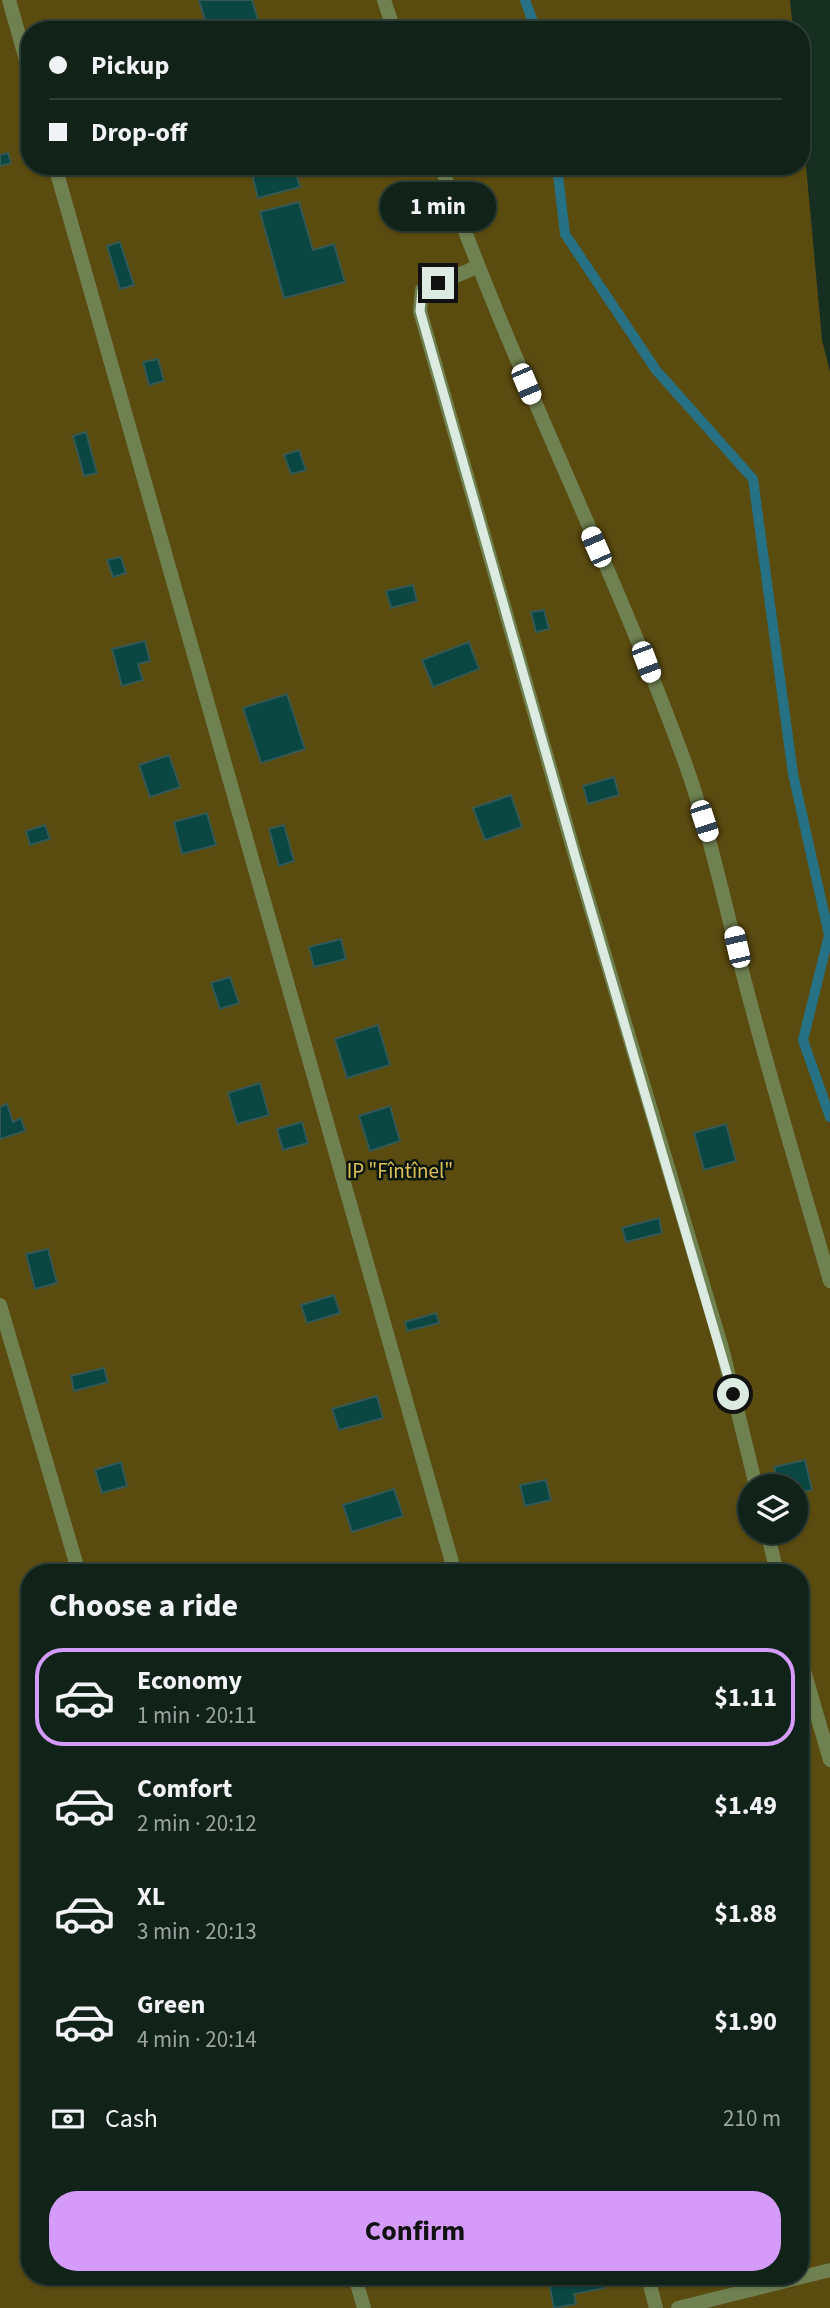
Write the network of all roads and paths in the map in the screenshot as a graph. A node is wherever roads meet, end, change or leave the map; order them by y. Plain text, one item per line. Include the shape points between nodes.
1 (9, 0) edge
2 (384, 0) edge
3 (391, 21) edge
4 (21, 42) edge
5 (58, 175) edge
6 (445, 175) edge
7 (477, 267) junction
8 (830, 1281) edge
9 (0, 1305) edge
10 (752, 1474) edge
11 (770, 1544) edge
12 (76, 1564) edge
13 (452, 1564) edge
14 (775, 1564) edge
15 (809, 1688) edge
16 (830, 1760) edge
17 (830, 2270) edge
18 (809, 2275) edge
19 (358, 2285) edge
20 (650, 2285) edge
21 (770, 2285) edge
22 (365, 2308) edge
23 (656, 2308) edge
24 (678, 2308) edge

1 - 4 street
2 - 3 street
5 - 13 street
6 - 7 street
7 - 8 street via 681,751 718,868 749,1000
7 - 10 street via 422,290 420,311 722,1348
9 - 12 street
11 - 14 street
15 - 16 street
17 - 18 street
19 - 22 street
20 - 23 street
21 - 24 street

